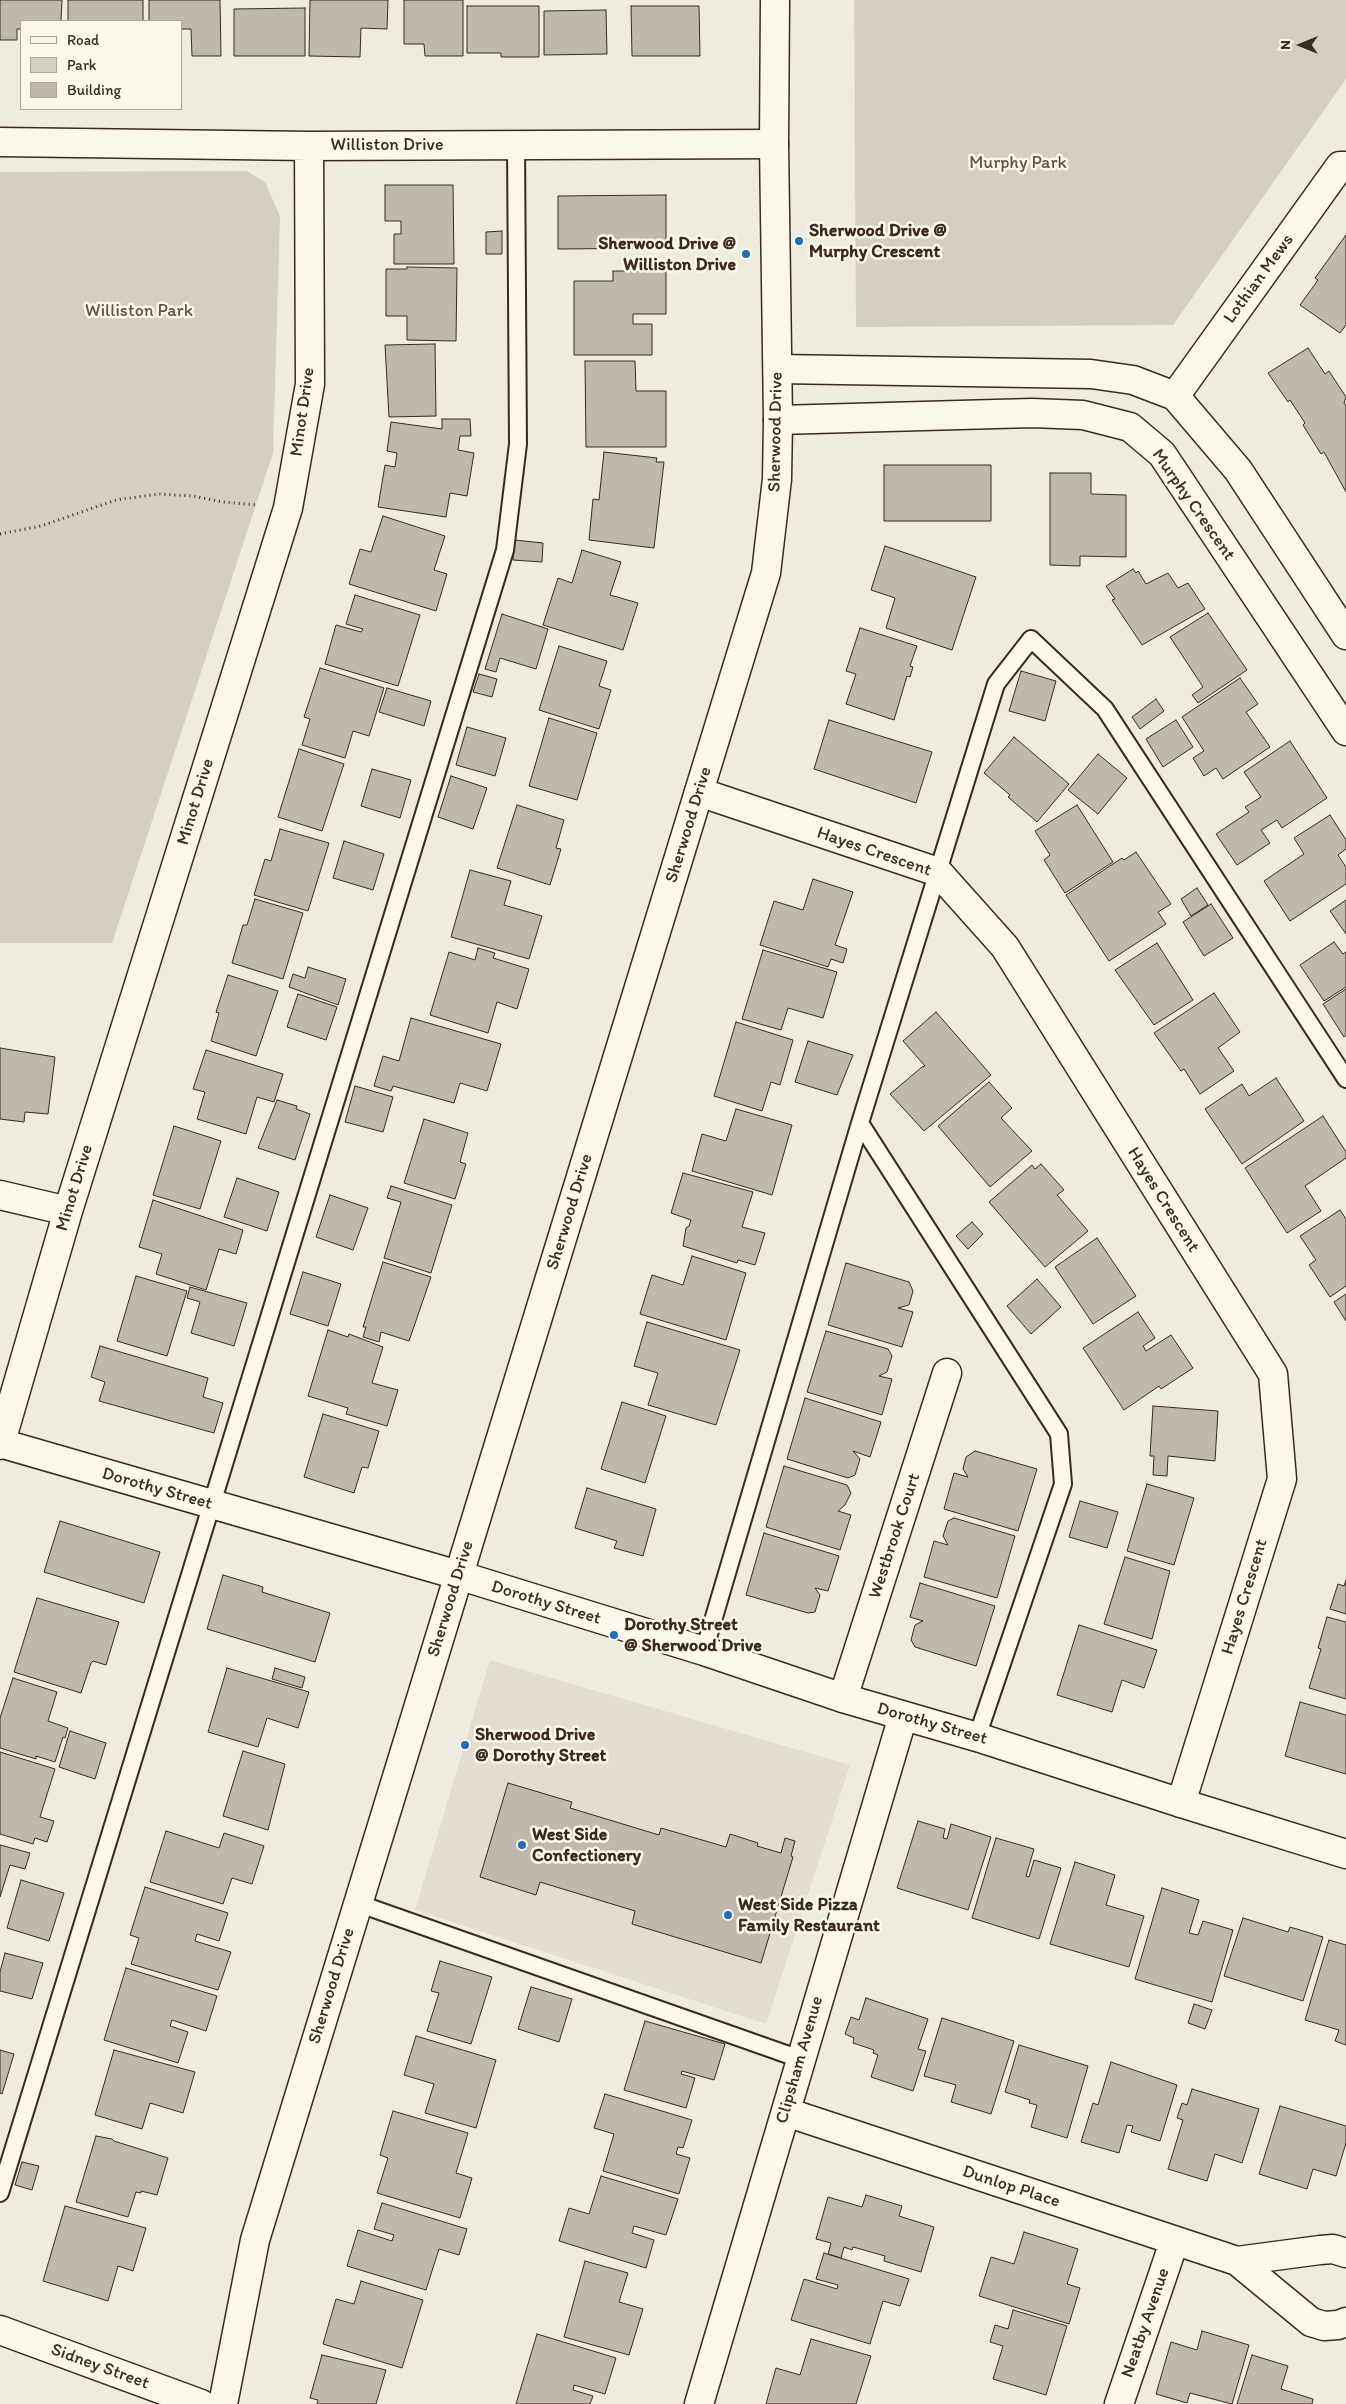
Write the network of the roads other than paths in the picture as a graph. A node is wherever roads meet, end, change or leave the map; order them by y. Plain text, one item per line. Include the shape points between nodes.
1 (775, 0) edge
2 (0, 142) edge
3 (516, 144) junction
4 (774, 144) junction
5 (309, 146) junction
6 (1346, 166) edge
7 (778, 369) junction
8 (1175, 396) junction
9 (778, 420) junction
10 (1346, 635) edge
11 (1346, 731) edge
12 (699, 792) junction
13 (938, 872) junction
14 (1346, 1079) edge
15 (860, 1123) junction
16 (0, 1195) edge
17 (68, 1211) junction
18 (946, 1374) dead end
19 (0, 1444) edge
20 (210, 1504) junction
21 (458, 1575) junction
22 (704, 1651) junction
23 (843, 1698) junction
24 (903, 1716) junction
25 (977, 1736) junction
26 (1180, 1803) junction
27 (1346, 1854) edge
28 (357, 1903) junction
29 (800, 2059) junction
30 (786, 2112) junction
31 (0, 2193) edge
32 (1174, 2242) junction
33 (1346, 2253) edge
34 (1236, 2261) junction
35 (1346, 2322) edge
36 (0, 2330) edge
37 (201, 2404) edge
38 (223, 2404) edge
39 (699, 2404) edge
40 (1119, 2404) edge

1 - 4 street, Sherwood Drive
2 - 5 street, Williston Drive
3 - 4 street, Williston Drive
3 - 5 street, Williston Drive
3 - 20 lane via 518,444 504,550
4 - 7 street, Sherwood Drive
5 - 17 street, Minot Drive via 310,384 288,508
6 - 8 street, Lothian Mews via 1340,166
7 - 8 street via 1091,374 1133,380
7 - 9 street, Sherwood Drive
8 - 10 street via 1238,470
9 - 11 street, Murphy Crescent via 1032,413 1084,415 1130,427 1162,454
9 - 12 street, Sherwood Drive via 777,479 766,573
12 - 13 street, Hayes Crescent
12 - 21 street, Sherwood Drive
13 - 14 lane via 996,684 1031,639 1104,709
13 - 15 lane
13 - 26 street, Hayes Crescent via 1005,947 1273,1374 1282,1478
15 - 22 lane
15 - 25 lane via 1058,1434 1063,1484
16 - 17 street
17 - 19 street, Minot Drive
18 - 23 street, Westbrook Court
19 - 20 street, Dorothy Street
20 - 21 street, Dorothy Street
20 - 31 lane
21 - 22 street, Dorothy Street
21 - 28 street, Sherwood Drive
22 - 23 street, Dorothy Street
23 - 24 street, Dorothy Street
24 - 25 street, Dorothy Street
24 - 29 street, Clipsham Avenue
25 - 26 street, Dorothy Street
26 - 27 street, Dorothy Street
28 - 29 lane
28 - 38 street, Sherwood Drive via 255,2240
29 - 30 street, Clipsham Avenue
30 - 32 street, Dunlop Place
30 - 39 street, Clipsham Avenue
32 - 34 street, Dunlop Place
32 - 40 street, Neatby Avenue
33 - 34 street, Dunlop Place via 1333,2249
34 - 35 street, Dunlop Place via 1311,2322 1324,2326
36 - 37 street, Sidney Street

